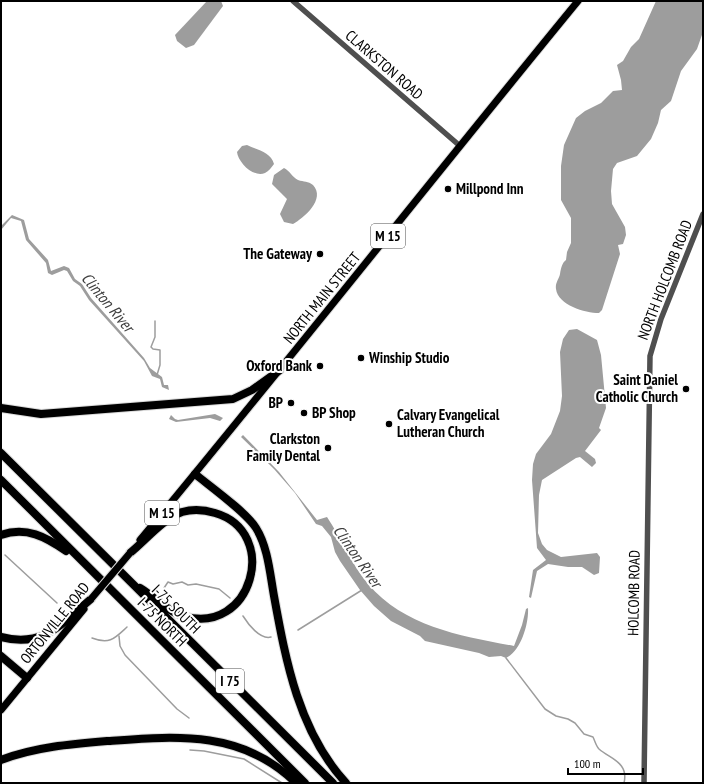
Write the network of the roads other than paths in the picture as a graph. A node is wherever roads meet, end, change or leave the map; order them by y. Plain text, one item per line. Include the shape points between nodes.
1 (294, 1) edge
2 (578, 1) edge
3 (460, 146) junction
4 (703, 214) edge
5 (280, 370) junction
6 (649, 403) joint
7 (1, 408) edge
8 (1, 453) edge
9 (195, 474) junction
10 (1, 480) edge
11 (1, 536) edge
12 (130, 553) junction
13 (86, 566) junction
14 (126, 579) junction
15 (91, 599) junction
16 (1, 636) edge
17 (1, 656) edge
18 (27, 678) junction
19 (1, 710) edge
20 (1, 760) edge
21 (296, 783) edge
22 (305, 783) edge
23 (333, 783) edge
24 (346, 783) edge
25 (644, 783) edge

1 - 3 street, CLARKSTON ROAD
2 - 3 main road, NORTH MAIN STREET / M 15
3 - 5 main road, NORTH MAIN STREET / M 15
4 - 6 street, NORTH HOLCOMB ROAD via 652,346
5 - 7 highway via 252,390 233,399 41,414
5 - 9 main road, NORTH MAIN STREET / M 15
6 - 25 street, HOLCOMB ROAD
8 - 14 highway, I-75 SOUTH / I 75
9 - 12 main road, NORTH MAIN STREET / M 15
9 - 24 highway via 256,527 264,545 295,694 315,737
10 - 13 highway, I-75 NORTH / I 75
11 - 13 highway via 25,532 44,536
12 - 14 highway via 176,515 207,511 226,517 246,537 251,553 251,576 244,594 237,603 214,617 198,618 168,610 147,592
12 - 15 main road, ORTONVILLE ROAD / M 15, bridge
13 - 22 highway, I-75 NORTH / I 75
14 - 23 highway, I-75 SOUTH / I 75
15 - 16 highway via 44,636 24,640
15 - 18 main road, ORTONVILLE ROAD / M 15
17 - 18 highway
18 - 19 main road, ORTONVILLE ROAD / M 15
20 - 21 highway via 20,752 79,744 188,737 222,742 248,752 270,763

